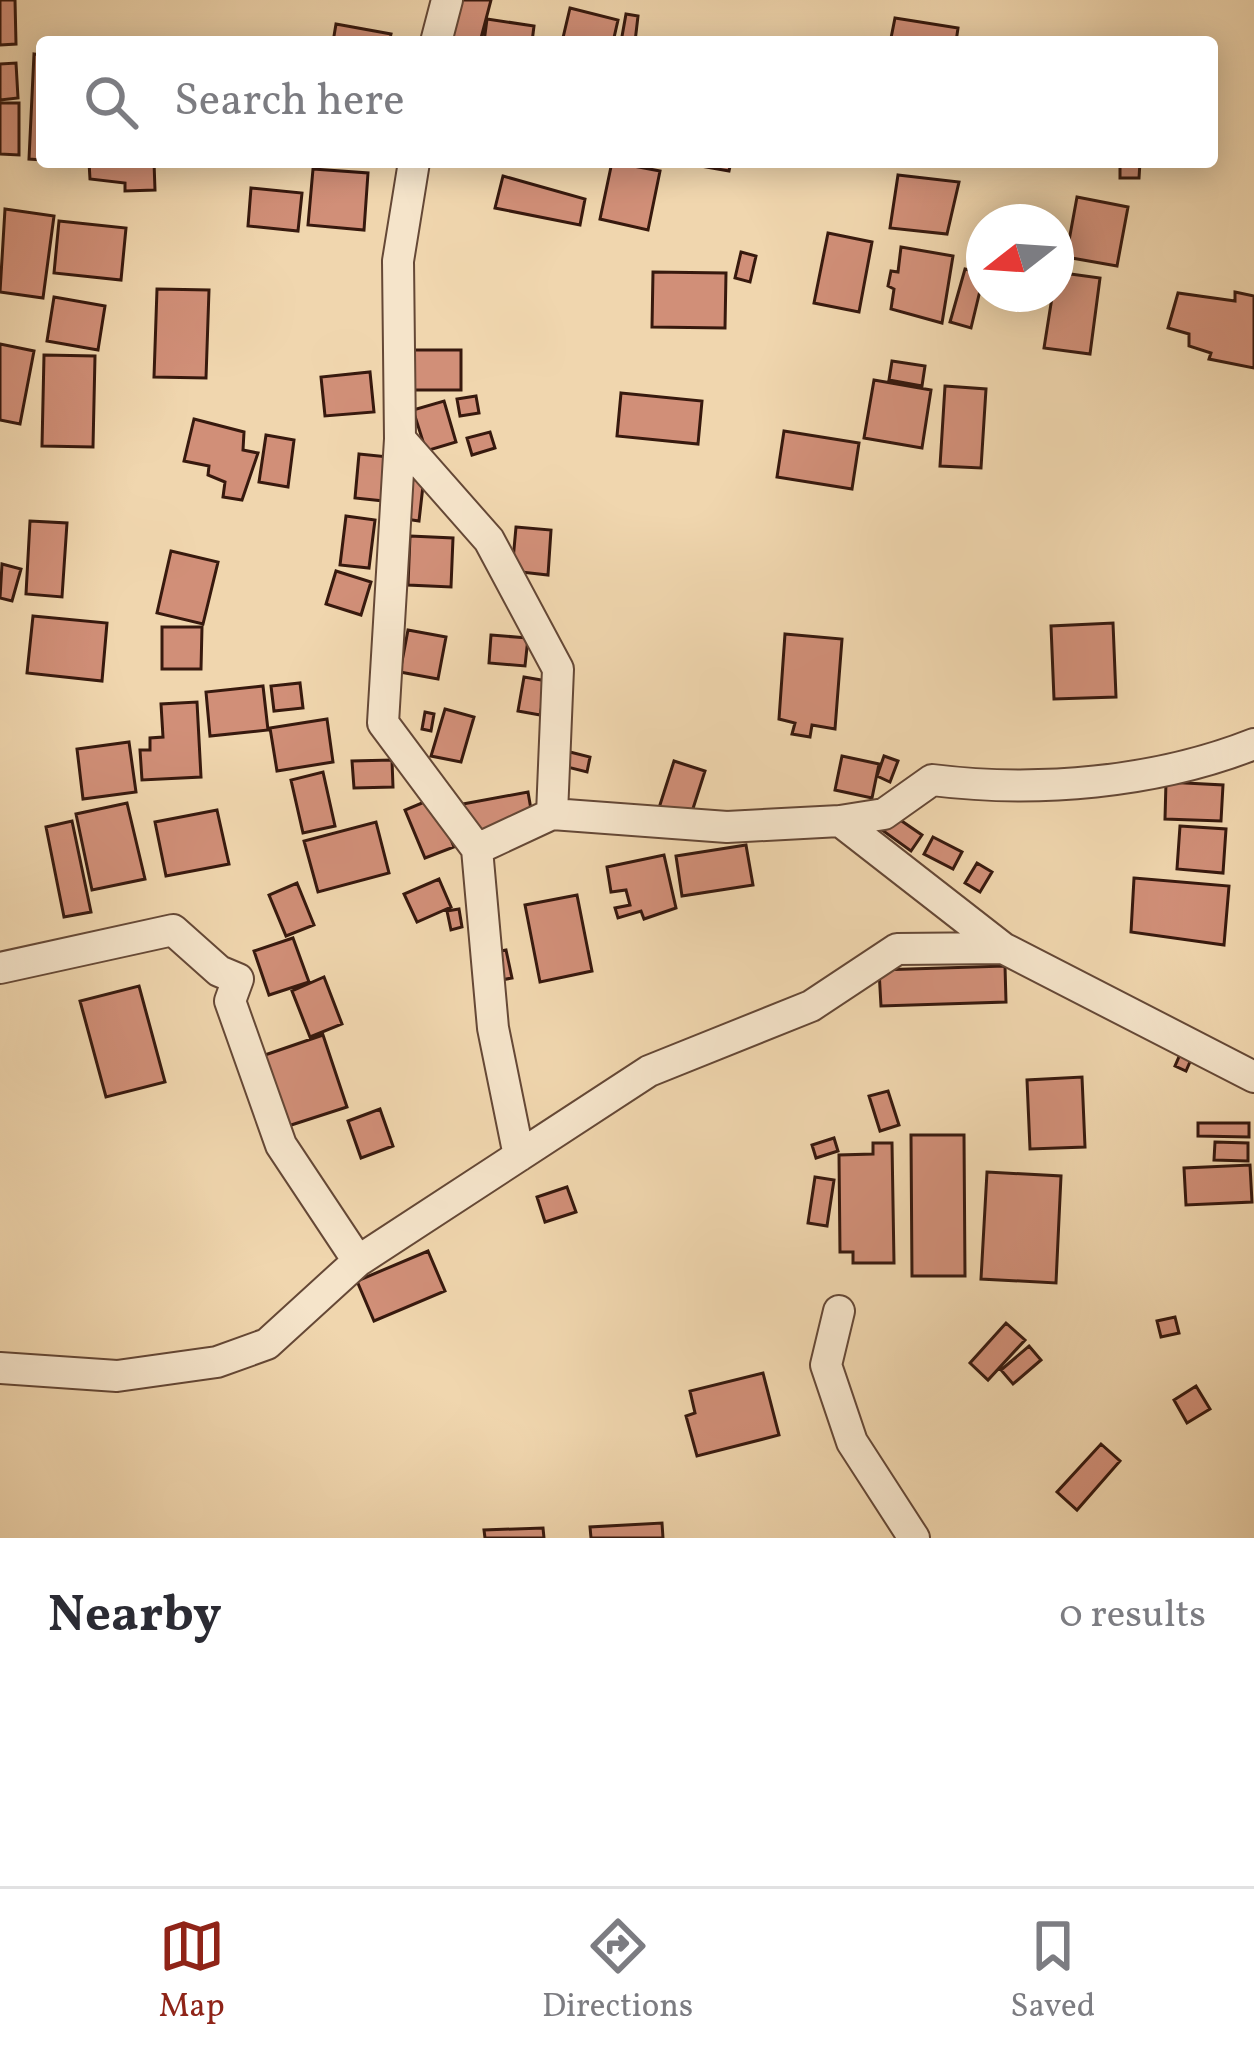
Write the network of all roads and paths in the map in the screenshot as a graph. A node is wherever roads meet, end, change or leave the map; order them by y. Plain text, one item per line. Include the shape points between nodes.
1 (447, 0) edge
2 (438, 36) edge
3 (413, 168) edge
4 (400, 439) junction
5 (1254, 744) edge
6 (552, 814) junction
7 (840, 821) junction
8 (476, 848) junction
9 (1003, 948) junction
10 (0, 968) edge
11 (1254, 1077) edge
12 (519, 1156) junction
13 (358, 1261) junction
14 (839, 1311) dead end
15 (0, 1368) edge
16 (914, 1538) edge

1 - 2 street
3 - 4 street via 398,261
4 - 6 street via 489,540 559,669
4 - 8 street via 383,723
5 - 7 street via 1173,769 1003,788 932,780 884,814
6 - 7 street via 727,827
6 - 8 street
7 - 9 street
8 - 12 street via 493,1028
9 - 11 street
9 - 12 street via 897,950 811,1006 649,1071
10 - 13 street via 173,930 238,979 230,1000 281,1145
12 - 13 street
13 - 15 street via 267,1344 217,1362 117,1376
14 - 16 street via 826,1365 852,1442

